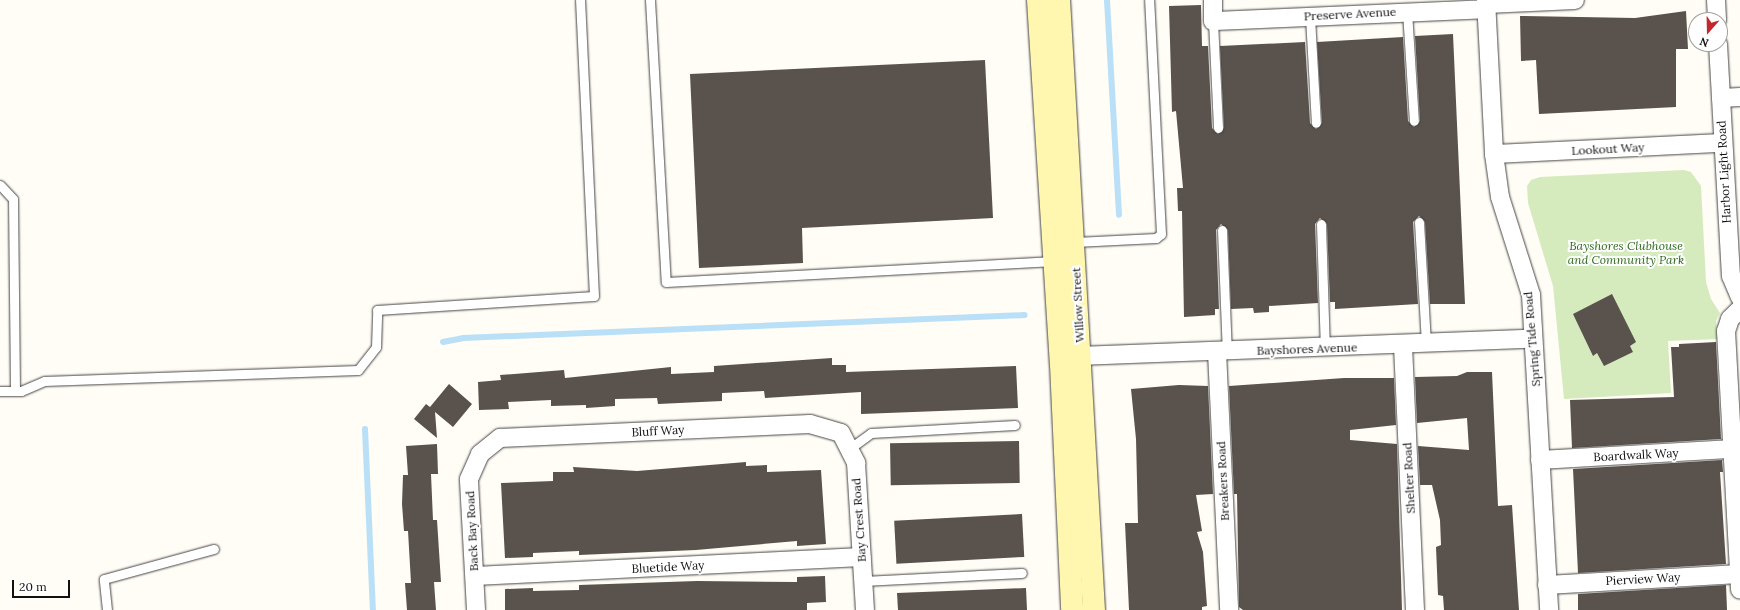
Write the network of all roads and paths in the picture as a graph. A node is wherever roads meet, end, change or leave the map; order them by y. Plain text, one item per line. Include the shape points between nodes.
1 (580, 0) edge
2 (650, 0) edge
3 (1038, 0) edge
4 (1059, 0) edge
5 (1149, 0) edge
6 (1213, 0) edge
7 (1575, 0) edge
8 (1716, 0) edge
9 (1487, 4) edge
10 (1407, 11) junction
11 (1717, 12) edge
12 (1310, 17) junction
13 (1213, 21) junction
14 (1718, 52) edge
15 (1721, 98) junction
16 (1740, 98) edge
17 (1414, 121) dead end
18 (1316, 124) dead end
19 (1218, 128) dead end
20 (1722, 143) junction
21 (1494, 154) junction
22 (0, 185) edge
23 (1733, 221) edge
24 (1419, 222) dead end
25 (1321, 224) dead end
26 (1222, 230) dead end
27 (1075, 242) junction
28 (1054, 261) junction
29 (1740, 297) edge
30 (1740, 309) edge
31 (1533, 339) junction
32 (1426, 344) junction
33 (1403, 346) junction
34 (1325, 348) junction
35 (1222, 352) junction
36 (1081, 356) junction
37 (0, 391) edge
38 (15, 391) junction
39 (1015, 425) dead end
40 (841, 433) joint
41 (849, 449) junction
42 (1733, 449) junction
43 (480, 454) joint
44 (1540, 460) junction
45 (214, 549) dead end
46 (862, 558) junction
47 (1022, 573) dead end
48 (475, 576) junction
49 (863, 581) junction
50 (1740, 582) edge
51 (1547, 585) junction
52 (107, 610) edge
53 (476, 610) edge
54 (865, 610) edge
55 (1072, 610) edge
56 (1094, 610) edge
57 (1230, 610) edge
58 (1415, 610) edge
59 (1549, 610) edge

1 - 38 lane via 594,296 376,310 376,347 358,370 44,381
2 - 28 lane via 666,282
3 - 28 street, Willow Street
4 - 27 street, Willow Street
5 - 27 lane via 1161,234 1156,238
6 - 13 street
7 - 9 street, Preserve Avenue
8 - 11 street
9 - 10 street, Preserve Avenue
9 - 21 street, Spring Tide Road
10 - 12 street, Preserve Avenue
10 - 17 lane
12 - 13 street, Preserve Avenue
12 - 18 lane
13 - 19 lane
14 - 15 street, Harbor Light Road
15 - 16 street
15 - 20 street, Harbor Light Road
20 - 21 street, Lookout Way
20 - 23 street, Harbor Light Road
21 - 31 street, Spring Tide Road via 1500,197 1531,295
22 - 38 lane via 13,198
23 - 29 street, Harbor Light Road via 1730,276
24 - 32 lane
25 - 34 lane
26 - 35 lane
27 - 36 street, Willow Street
28 - 55 street, Willow Street
30 - 42 street via 1730,319 1726,331
31 - 32 street, Bayshores Avenue
31 - 44 street, Spring Tide Road
32 - 33 street, Bayshores Avenue
33 - 34 street, Bayshores Avenue
33 - 58 street, Shelter Road
34 - 35 street, Bayshores Avenue
35 - 36 street, Bayshores Avenue
35 - 57 street, Breakers Road
36 - 56 street, Willow Street
37 - 38 lane
39 - 41 lane via 871,433
40 - 41 street, Bay Crest Road
40 - 43 street, Bluff Way via 810,424 500,438
41 - 46 street, Bay Crest Road via 856,464
42 - 44 street, Boardwalk Way
42 - 50 street
43 - 48 street, Back Bay Road via 470,480
44 - 51 street, Spring Tide Road
45 - 52 lane via 104,579
46 - 48 street, Bluetide Way
46 - 49 street, Bay Crest Road
47 - 49 lane
48 - 53 street, Back Bay Road
49 - 54 street, Bay Crest Road
50 - 51 street, Pierview Way
51 - 59 street, Spring Tide Road

